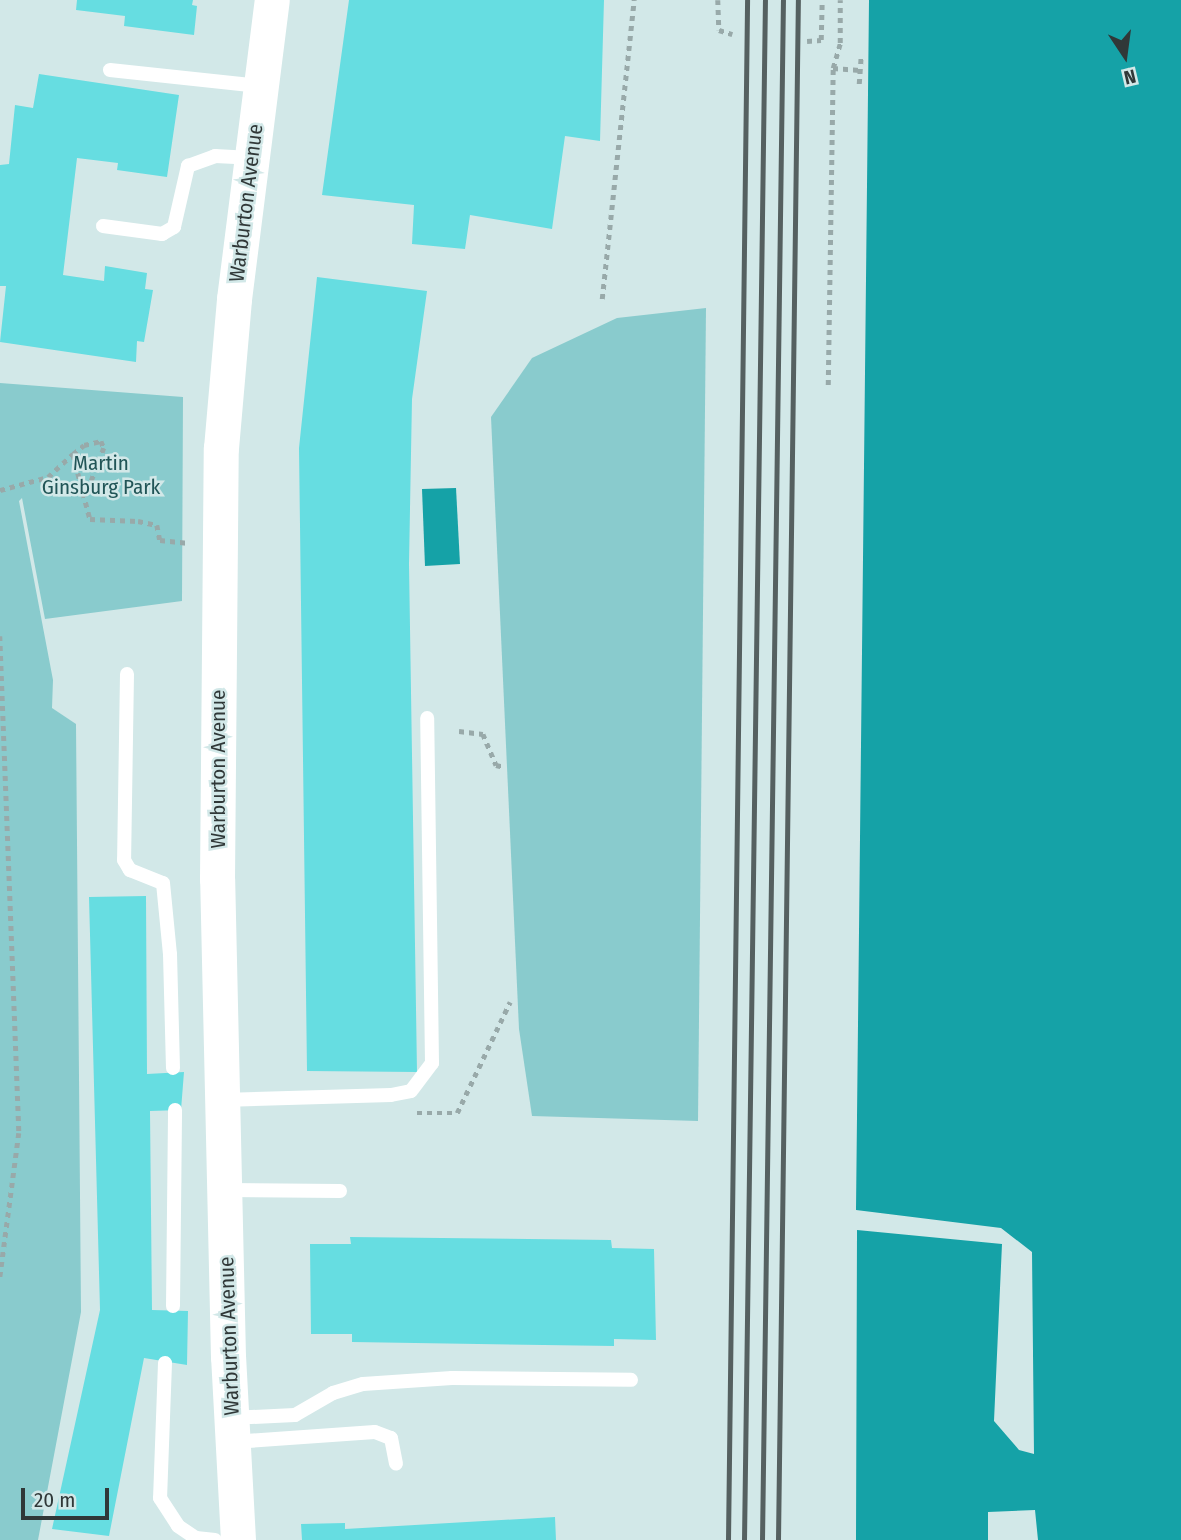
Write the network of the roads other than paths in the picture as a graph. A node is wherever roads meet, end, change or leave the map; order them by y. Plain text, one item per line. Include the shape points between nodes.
1 (272, 0) edge
2 (110, 70) dead end
3 (261, 86) junction
4 (252, 158) junction
5 (103, 226) dead end
6 (127, 674) dead end
7 (427, 718) dead end
8 (173, 1068) dead end
9 (222, 1100) junction
10 (175, 1110) dead end
11 (224, 1190) junction
12 (340, 1191) dead end
13 (173, 1306) dead end
14 (165, 1363) dead end
15 (631, 1380) dead end
16 (232, 1430) junction
17 (396, 1464) dead end
18 (215, 1540) edge
19 (238, 1540) edge

1 - 3 street, Warburton Avenue
2 - 3 lane
3 - 4 street, Warburton Avenue
4 - 5 lane via 215,156 188,166 174,227 162,234
4 - 9 street, Warburton Avenue via 221,448 217,879
6 - 8 lane via 124,860 130,870 163,883
7 - 9 lane via 432,1063 411,1091 391,1095
9 - 11 street, Warburton Avenue
10 - 13 lane
11 - 12 lane
11 - 16 street, Warburton Avenue
14 - 18 lane via 160,1499 178,1526 197,1538
15 - 16 lane via 452,1378 363,1384 332,1393 295,1415
16 - 17 lane via 375,1432 391,1438
16 - 19 street, Warburton Avenue

